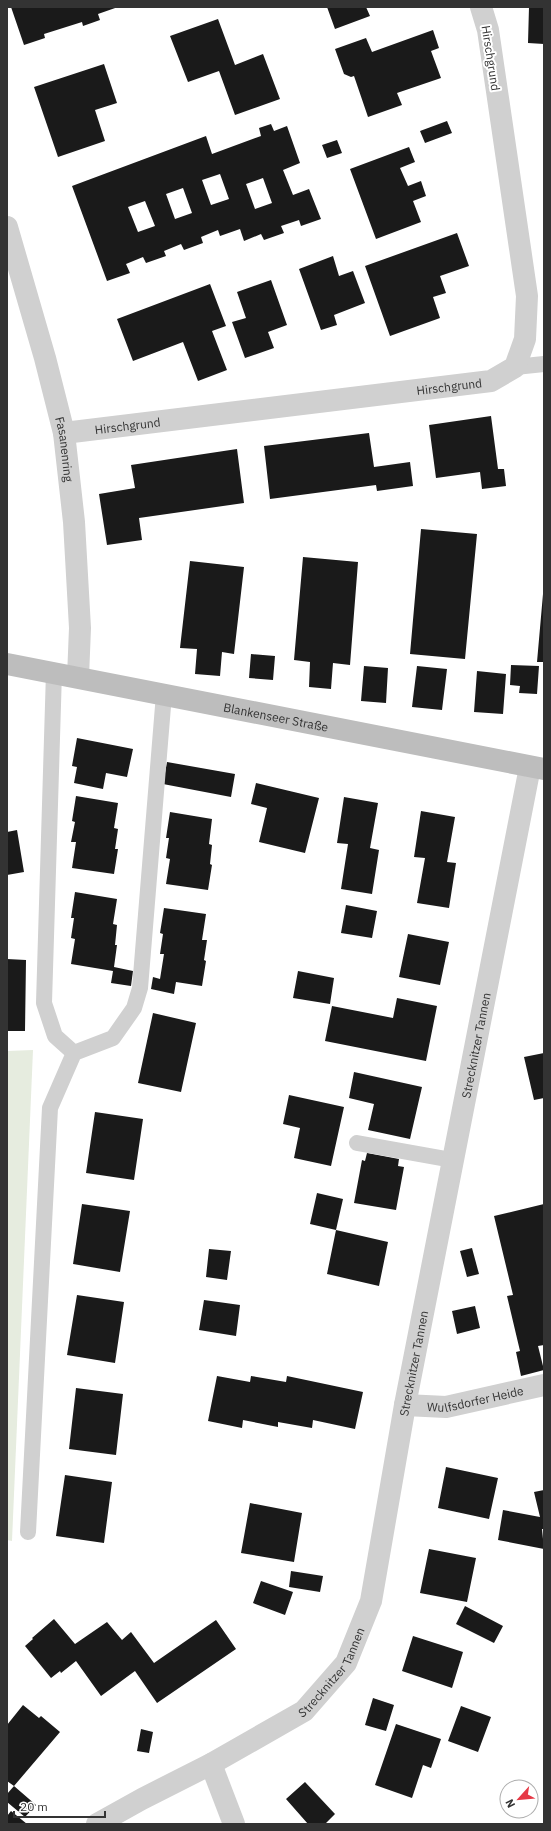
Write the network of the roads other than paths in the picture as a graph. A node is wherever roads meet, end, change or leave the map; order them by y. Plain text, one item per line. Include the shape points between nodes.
1 (481, 7) edge
2 (7, 228) edge
3 (544, 364) edge
4 (515, 367) junction
5 (64, 433) junction
6 (7, 664) edge
7 (54, 672) junction
8 (78, 677) junction
9 (164, 694) junction
10 (537, 768) edge
11 (74, 1053) junction
12 (358, 1143) dead end
13 (452, 1160) junction
14 (544, 1385) edge
15 (405, 1405) junction
16 (28, 1532) dead end
17 (211, 1764) junction
18 (97, 1824) edge
19 (234, 1824) edge

1 - 4 street, Hirschgrund via 488,30 527,296 525,339
2 - 5 street, Fasanenring
3 - 4 lane
4 - 5 street, Hirschgrund via 491,380
5 - 8 street, Fasanenring via 74,522 80,628
6 - 7 main road, Blankenseer Straße
7 - 8 main road, Blankenseer Straße
7 - 11 lane via 44,1003 55,1036
8 - 9 main road, Blankenseer Straße
9 - 10 main road, Blankenseer Straße
9 - 11 lane via 140,988 134,1008 113,1038
10 - 13 street, Strecknitzer Tannen
11 - 16 lane via 50,1108
12 - 13 lane
13 - 15 street, Strecknitzer Tannen
14 - 15 street, Wulfsdorfer Heide via 446,1408
15 - 17 street, Strecknitzer Tannen via 371,1601 346,1663 304,1712
17 - 18 street, Strecknitzer Tannen
17 - 19 street

